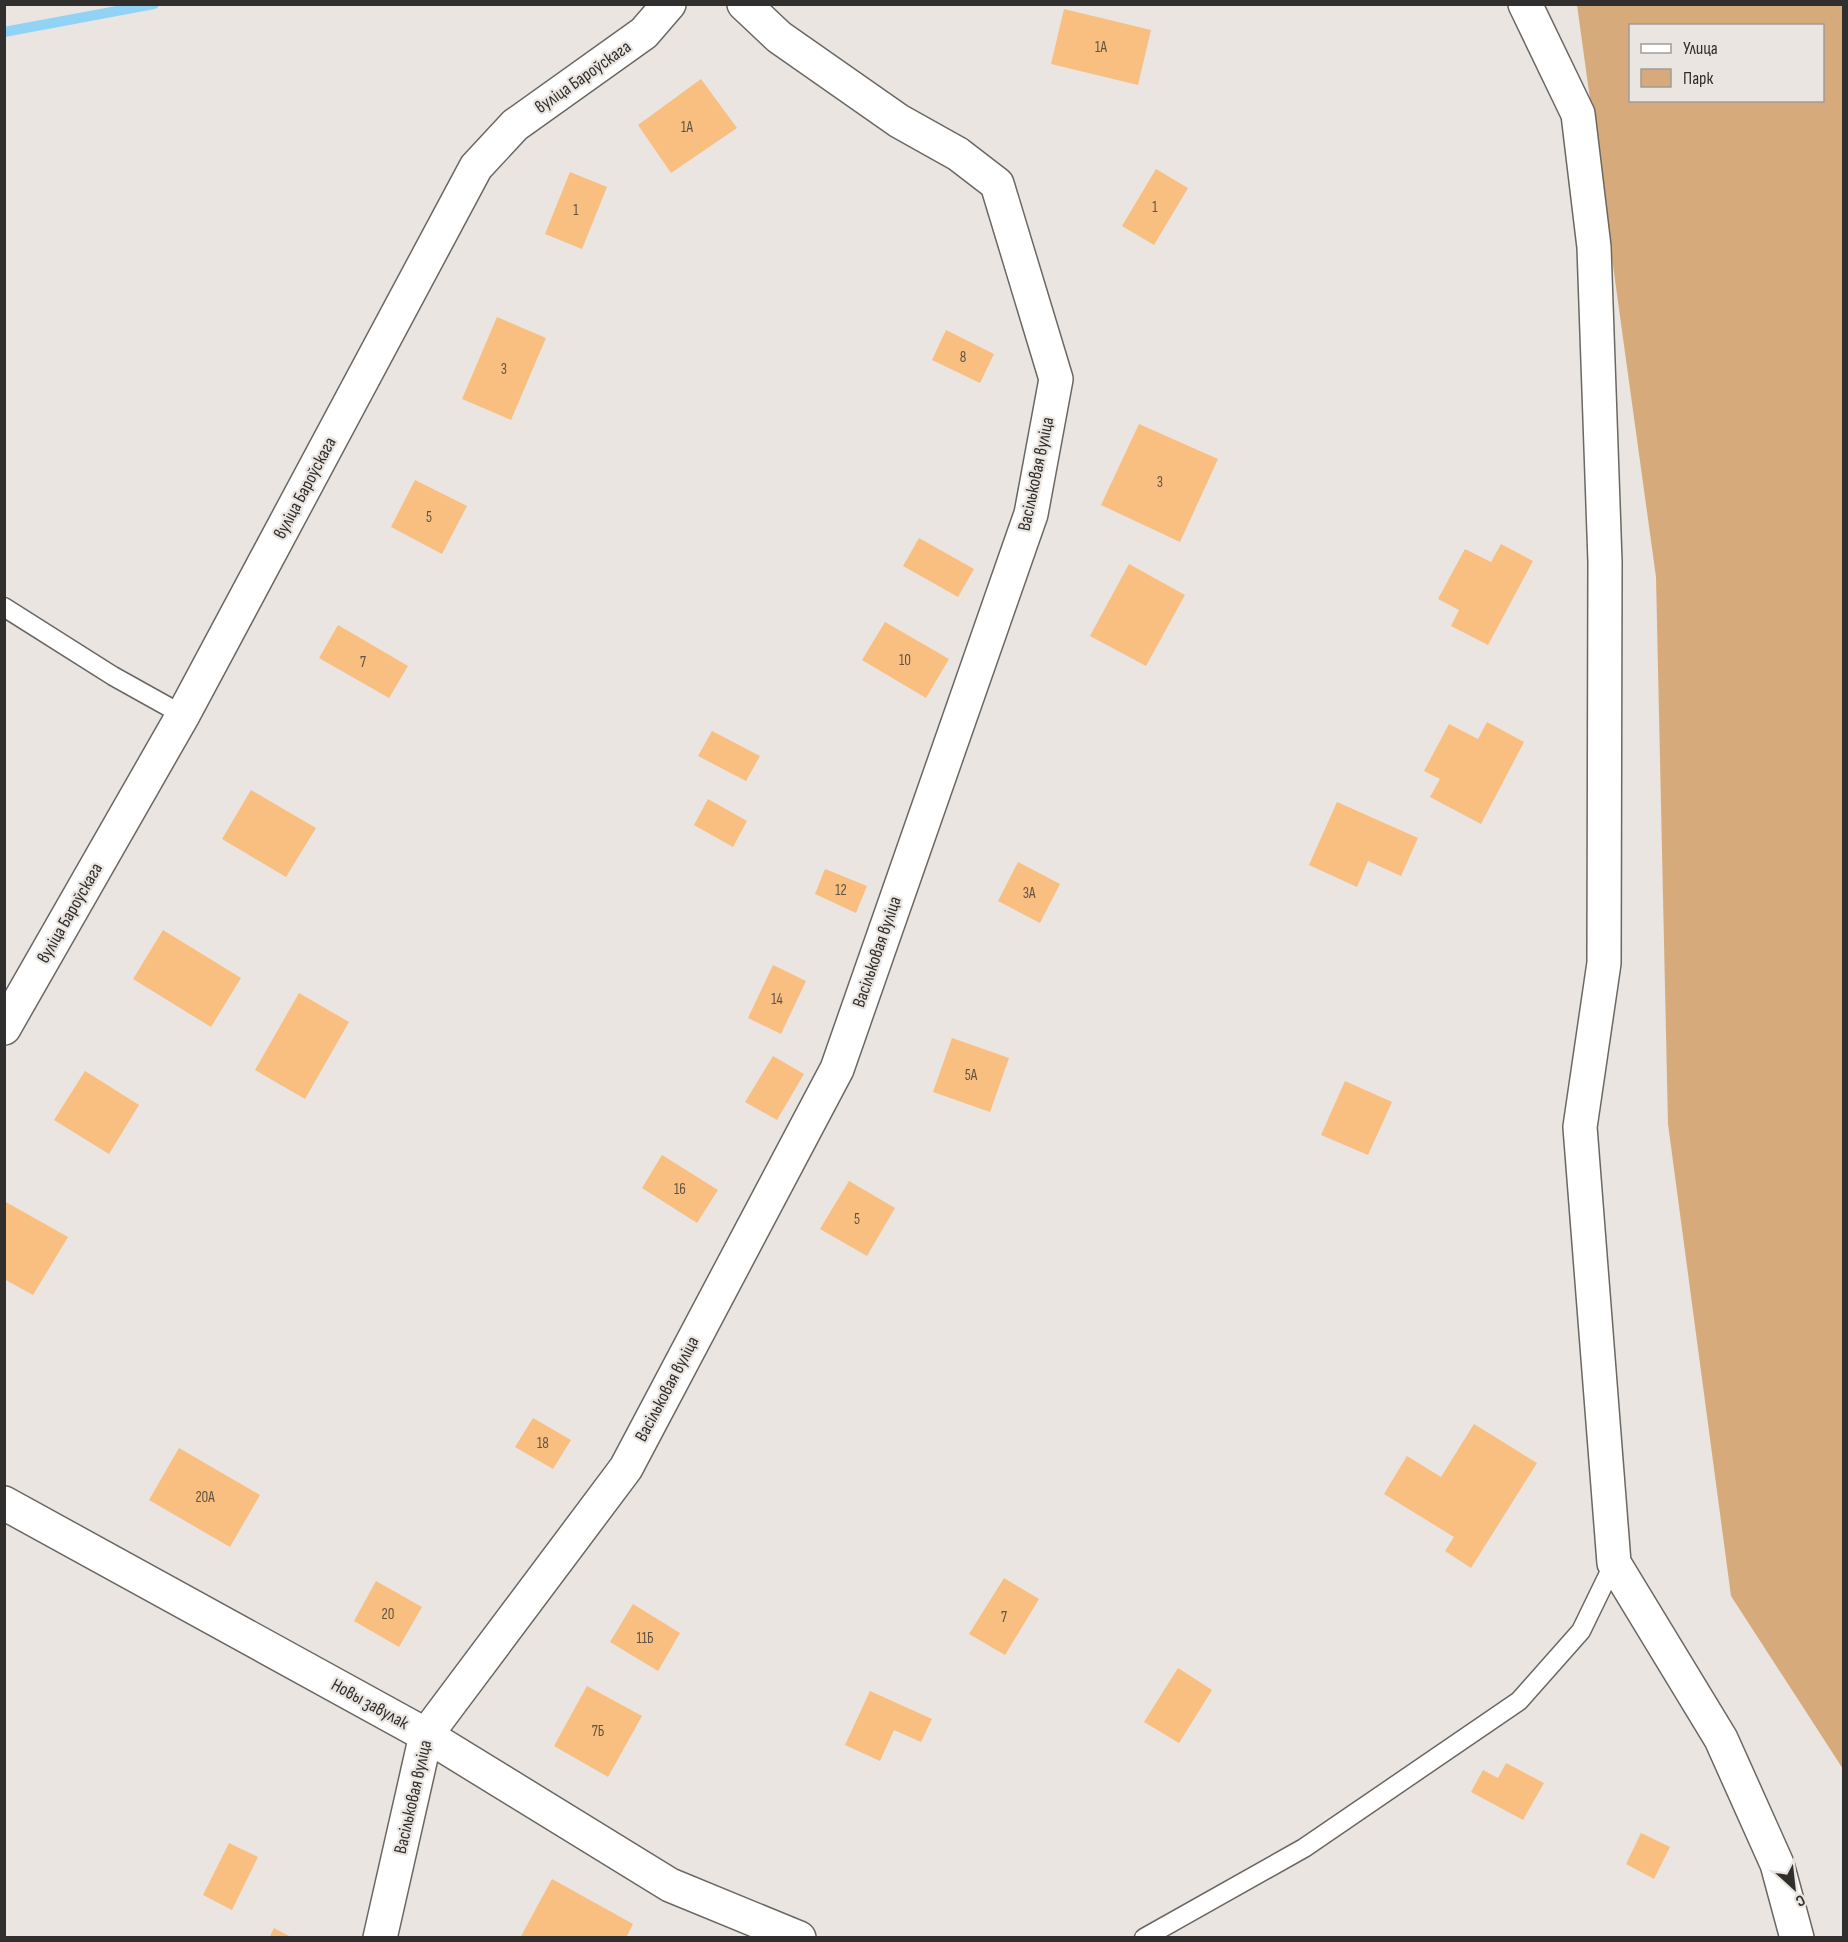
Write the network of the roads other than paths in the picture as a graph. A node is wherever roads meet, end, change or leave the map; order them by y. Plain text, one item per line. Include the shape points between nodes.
1 (669, 4) edge
2 (744, 4) edge
3 (1525, 4) edge
4 (4, 607) edge
5 (183, 715) junction
6 (4, 1028) edge
7 (4, 1503) edge
8 (1614, 1563) junction
9 (426, 1735) junction
10 (380, 1938) edge
11 (799, 1938) edge
12 (1144, 1938) edge
13 (1797, 1938) edge

1 - 5 street, вуліца Бароўскага via 644,33 515,125 476,167
2 - 9 street, Васільковая вуліца via 778,37 899,121 958,154 997,184 1056,379 1031,514 837,1068 626,1468
3 - 8 street via 1578,114 1594,247 1605,562 1604,963 1580,1127
4 - 5 lane
5 - 6 street, вуліца Бароўскага
7 - 9 street, Новы завулак
8 - 12 lane via 1581,1631 1519,1701 1304,1848
8 - 13 street via 1721,1739 1777,1864
9 - 10 street, Васільковая вуліца
9 - 11 street, Новы завулак via 670,1885

